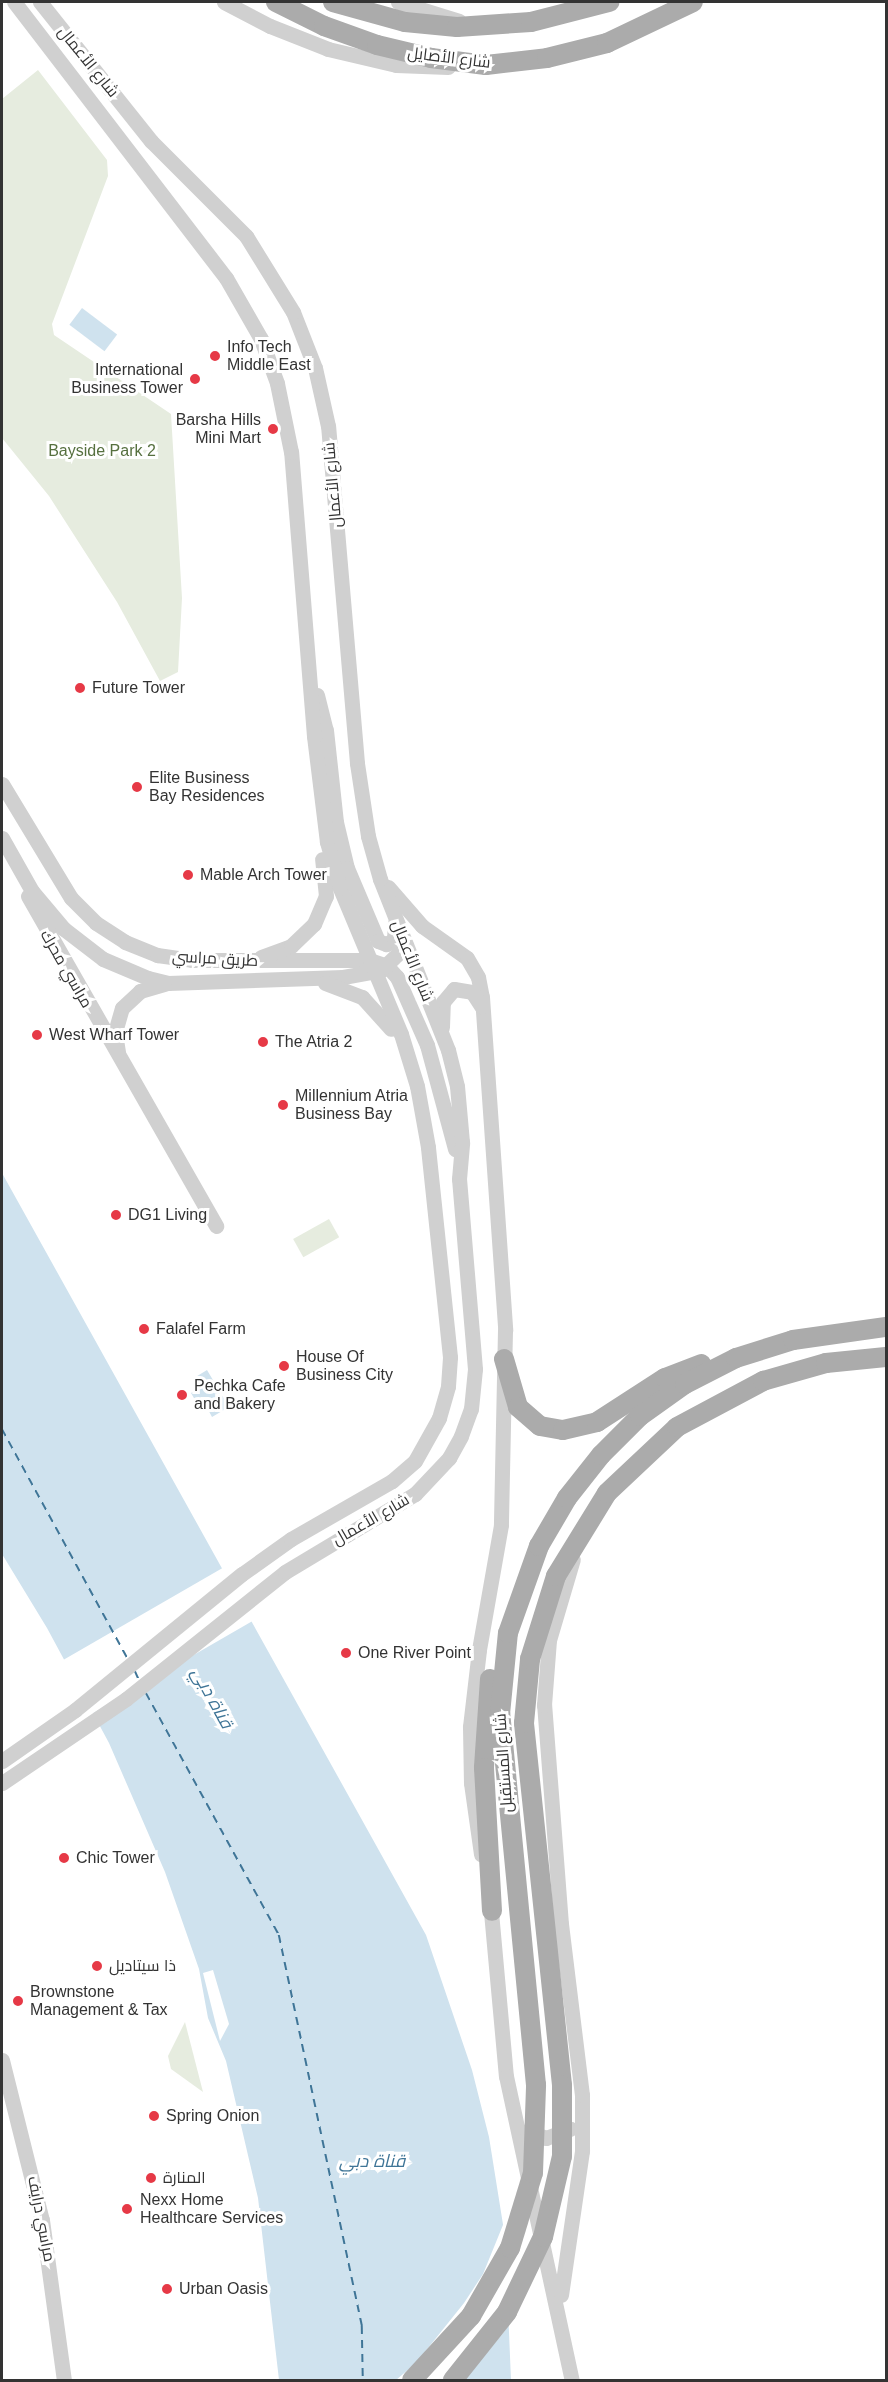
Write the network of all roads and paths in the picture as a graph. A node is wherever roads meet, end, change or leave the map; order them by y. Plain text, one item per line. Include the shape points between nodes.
1 (14, 2) edge
2 (40, 2) edge
3 (224, 2) edge
4 (276, 2) edge
5 (333, 2) edge
6 (398, 2) edge
7 (609, 2) edge
8 (693, 2) edge
9 (482, 26) junction
10 (486, 64) junction
11 (308, 666) junction
12 (314, 736) junction
13 (2, 784) edge
14 (2, 838) edge
15 (374, 860) junction
16 (20, 870) junction
17 (394, 917) junction
18 (406, 946) junction
19 (244, 961) junction
20 (377, 966) junction
21 (310, 980) junction
22 (168, 983) junction
23 (482, 1007) junction
24 (441, 1033) junction
25 (410, 1063) junction
26 (121, 1064) junction
27 (459, 1179) junction
28 (216, 1226) dead end
29 (886, 1327) edge
30 (886, 1357) edge
31 (736, 1358) junction
32 (504, 1359) junction
33 (588, 1520) junction
34 (508, 1633) junction
35 (2, 1761) edge
36 (2, 1783) edge
37 (492, 1911) junction
38 (2, 2060) edge
39 (582, 2109) junction
40 (518, 2123) junction
41 (562, 2325) junction
42 (64, 2380) edge
43 (412, 2380) edge
44 (453, 2380) edge
45 (572, 2380) edge

1 - 11 street, شارع الأعمال via 226,278 261,339 288,429
2 - 15 street, شارع الأعمال via 151,141 246,236 279,285 305,340 328,426 357,763
3 - 10 street via 289,34 363,58 419,67
4 - 10 main road, شارع الأصايل via 324,26 377,45 431,58
5 - 9 main road, شارع الأصايل via 405,22
6 - 9 street
7 - 9 main road, شارع الأصايل via 554,18
8 - 10 main road, شارع الأصايل via 607,43 547,58
11 - 12 street, شارع الأعمال
11 - 17 street via 326,730 341,845 378,941 386,944 394,940
12 - 19 street via 315,814 326,886 324,906 314,924 291,946
12 - 20 street, شارع الأعمال via 330,858
13 - 19 street, طريق مراسي via 61,884 103,928 158,955
14 - 16 street, طريق مراسي
15 - 17 street, شارع الأعمال
15 - 23 street via 390,890 412,917 467,958 481,987
16 - 22 street, طريق مراسي via 47,911 83,945 125,970
16 - 26 street, مراسي محرك via 40,922
17 - 18 street, شارع الأعمال
18 - 20 street
18 - 24 street, شارع الأعمال
19 - 20 street, طريق مراسي
20 - 21 street, طريق مراسي
20 - 25 street, شارع الأعمال
20 - 27 street via 397,977 428,1045 448,1115
21 - 22 street, طريق مراسي
21 - 25 street via 342,987 371,1004 386,1020
22 - 26 street, مراسي محرك via 140,991 122,1008 115,1032
23 - 24 street via 466,989 449,992 443,1002
23 - 32 street via 502,1262
24 - 27 street, شارع الأعمال via 460,1104
25 - 35 street, شارع الأعمال via 428,1147 448,1337 448,1386 431,1439 415,1461 392,1481 255,1564 75,1710
26 - 28 street, مراسي محرك
27 - 36 street, شارع الأعمال via 475,1369 471,1409 458,1442 438,1473 403,1504 285,1572 126,1698
29 - 31 main road, شارع المستقبل via 793,1340
30 - 33 main road, شارع المستقبل via 794,1371 705,1409 628,1469
31 - 32 main road via 679,1372 597,1422 563,1430 540,1426 518,1407
31 - 34 main road, شارع المستقبل via 662,1399 620,1435 583,1476 539,1546
32 - 37 street via 501,1525 479,1650 470,1746 473,1802
33 - 39 street via 553,1619 543,1705 561,1924
33 - 44 main road, شارع المستقبل, bridge via 544,1606 530,1659 525,1701 526,1766 562,2085 562,2156 543,2237 507,2312
34 - 37 main road via 491,1666 485,1723 484,1786
34 - 43 main road, شارع المستقبل, bridge via 501,1687 501,1741 536,2085 533,2173 510,2248 471,2316
37 - 40 street via 504,2060
38 - 42 street, مراسي درايف via 42,2220
39 - 40 street via 575,2125 554,2136 530,2134
39 - 41 street via 579,2172 562,2271
40 - 41 street
41 - 45 street

